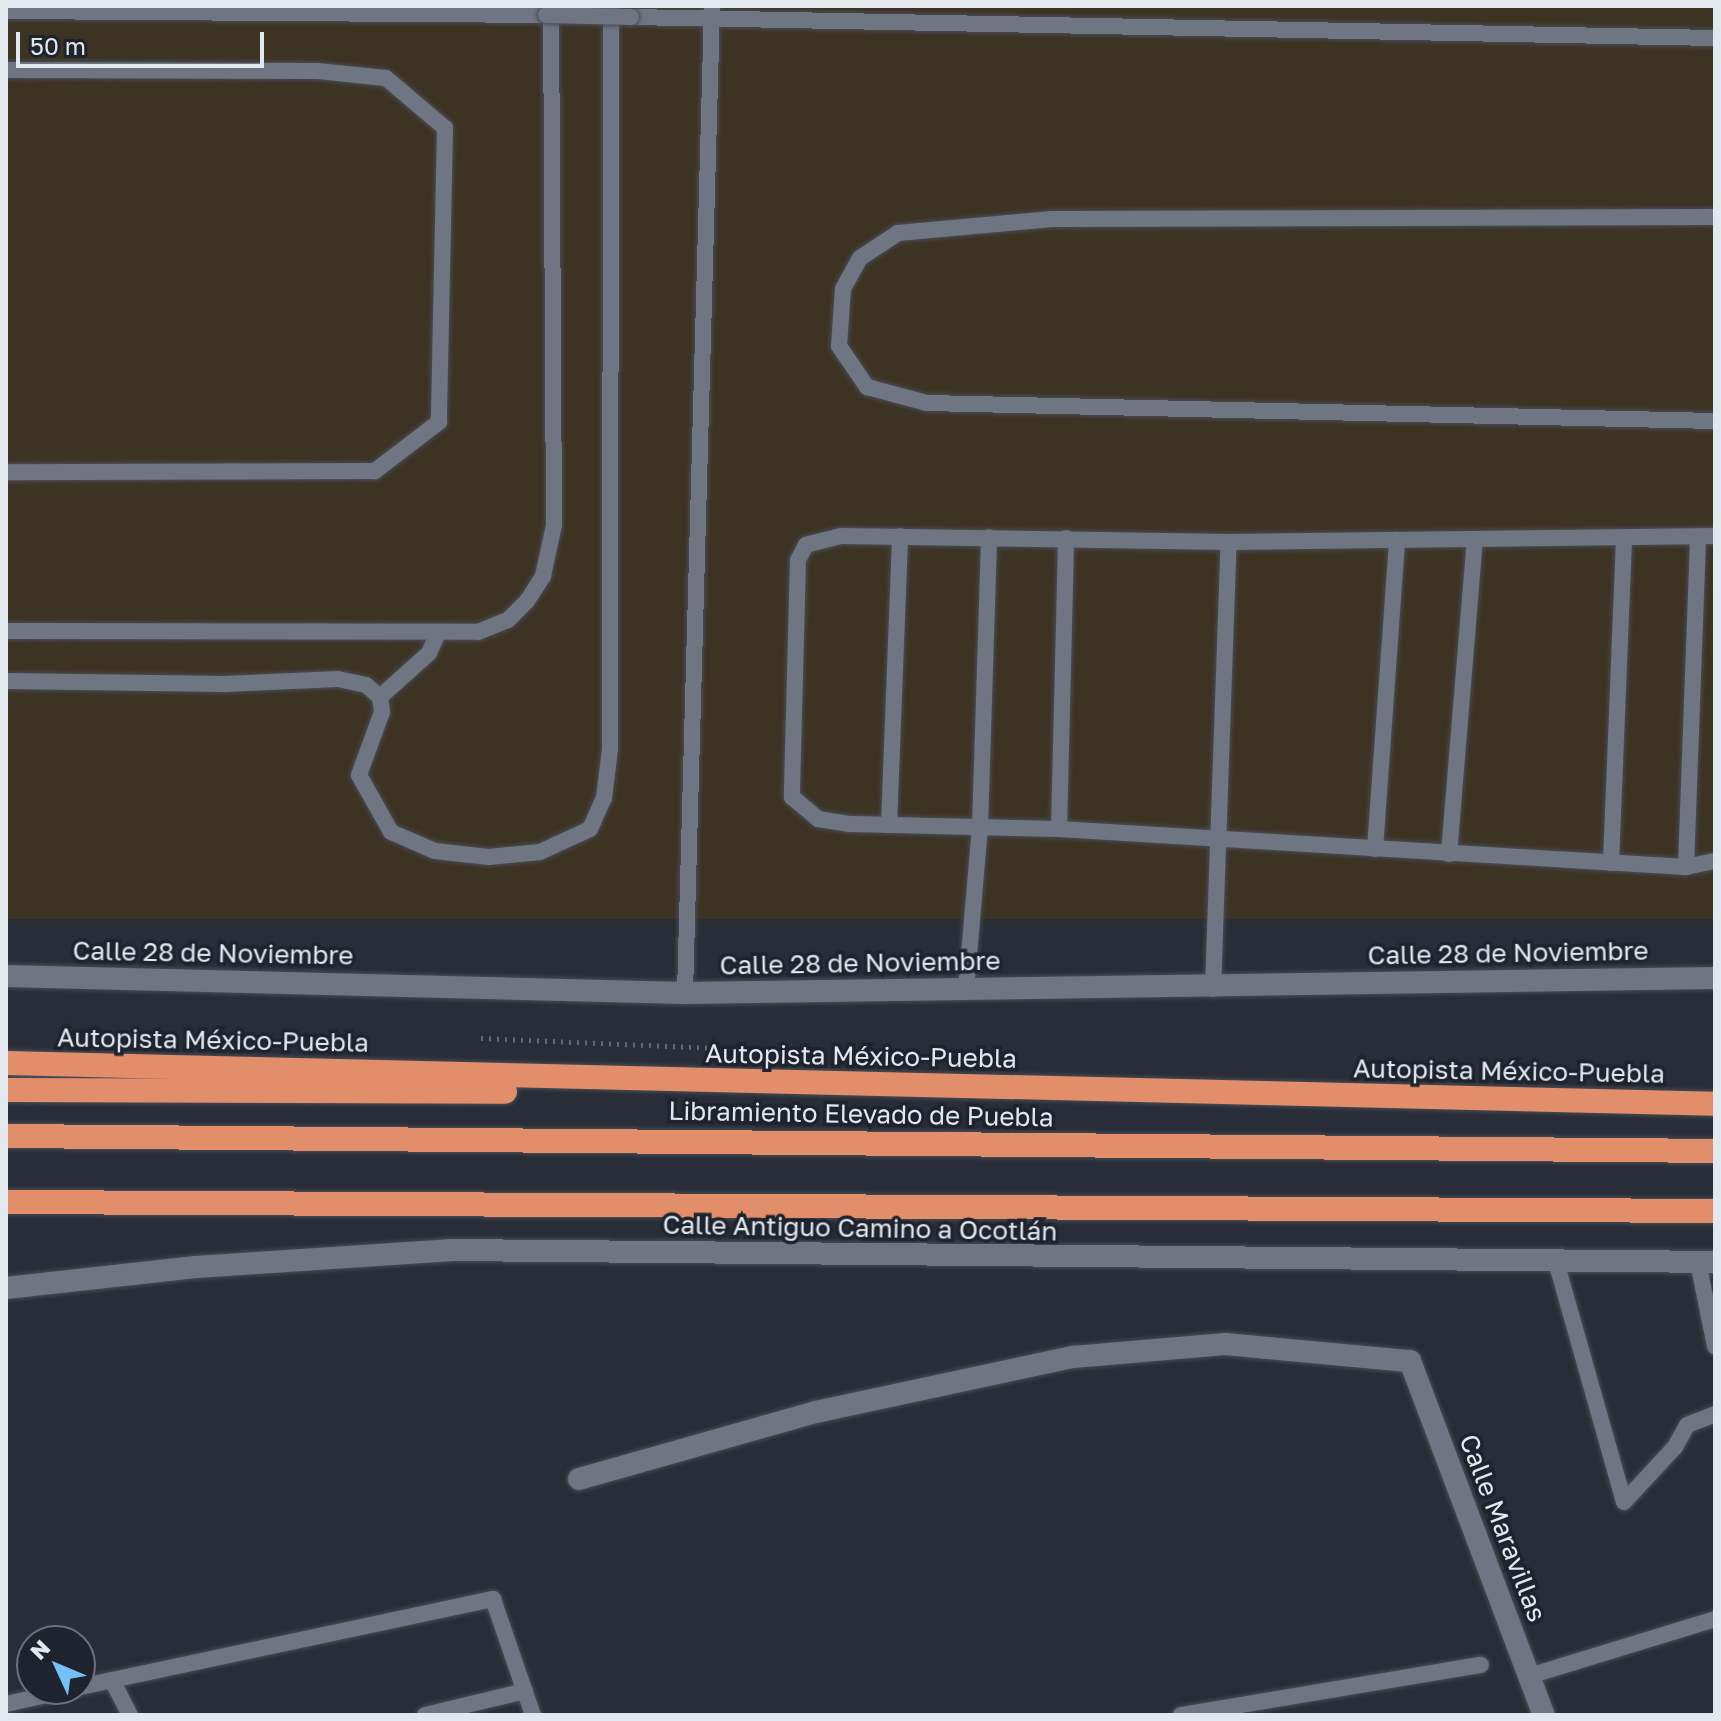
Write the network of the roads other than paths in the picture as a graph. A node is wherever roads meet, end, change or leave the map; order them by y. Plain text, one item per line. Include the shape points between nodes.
1 (611, 6) edge
2 (6, 11) edge
3 (548, 11) edge
4 (712, 13) edge
5 (1715, 38) edge
6 (6, 70) edge
7 (1715, 217) edge
8 (1715, 421) edge
9 (6, 472) edge
10 (900, 536) junction
11 (1715, 536) edge
12 (989, 537) junction
13 (1698, 537) junction
14 (1066, 538) junction
15 (1624, 538) junction
16 (1397, 540) junction
17 (1475, 540) junction
18 (1229, 542) junction
19 (6, 631) edge
20 (438, 633) junction
21 (6, 681) edge
22 (380, 697) junction
23 (889, 825) junction
24 (980, 827) junction
25 (1059, 829) junction
26 (1217, 840) junction
27 (1375, 849) junction
28 (1449, 854) junction
29 (1715, 861) edge
30 (1611, 863) junction
31 (1686, 867) junction
32 (6, 976) edge
33 (1715, 978) edge
34 (1213, 989) junction
35 (966, 990) junction
36 (685, 993) junction
37 (6, 1063) edge
38 (6, 1090) edge
39 (1715, 1104) edge
40 (1715, 1117) edge
41 (6, 1136) edge
42 (1715, 1151) edge
43 (6, 1202) edge
44 (1715, 1211) edge
45 (1706, 1262) edge
46 (1557, 1265) junction
47 (6, 1288) edge
48 (1715, 1346) edge
49 (1715, 1414) edge
50 (579, 1479) dead end
51 (1715, 1619) edge
52 (1481, 1665) dead end
53 (1529, 1676) junction
54 (112, 1680) junction
55 (96, 1684) edge
56 (525, 1691) junction
57 (130, 1715) edge
58 (425, 1715) edge
59 (533, 1715) edge
60 (1181, 1715) edge
61 (1544, 1715) edge

1 - 22 lane via 610,749 604,798 590,829 540,852 489,857 435,851 391,832 359,775 382,712
2 - 3 lane
3 - 4 lane, bridge via 631,17
3 - 20 lane via 554,525 543,576 508,620 478,632
4 - 5 lane
4 - 36 lane
6 - 9 lane via 289,71 386,78 445,128 439,422 375,471
7 - 8 lane via 1052,219 898,233 860,258 843,289 839,346 867,387 927,403
10 - 12 lane
10 - 23 lane
10 - 23 lane via 841,536 806,545 798,560 792,797 818,819
11 - 13 lane
12 - 14 lane
12 - 24 lane
13 - 15 lane
13 - 31 lane
14 - 18 lane
14 - 25 lane
15 - 17 lane
15 - 30 lane
16 - 17 lane
16 - 18 lane
16 - 27 lane
17 - 28 lane
18 - 26 lane
19 - 20 lane
20 - 22 lane via 429,653
21 - 22 lane via 225,684 338,679 366,685
23 - 24 lane
24 - 25 lane
24 - 35 lane
25 - 26 lane
26 - 27 lane
26 - 34 lane
27 - 28 lane
28 - 30 lane
29 - 31 lane
30 - 31 lane
32 - 36 street, Calle 28 de Noviembre
33 - 34 street, Calle 28 de Noviembre
34 - 35 street, Calle 28 de Noviembre
35 - 36 street, Calle 28 de Noviembre
37 - 39 highway, Autopista México-Puebla
38 - 40 highway, Libramiento Elevado de Puebla via 369,1090
41 - 42 highway, Libramiento Elevado de Puebla
43 - 44 highway
45 - 46 street, Calle Antiguo Camino a Ocotlán
45 - 48 lane
46 - 47 street, Calle Antiguo Camino a Ocotlán via 449,1250 196,1267
46 - 49 lane via 1624,1502 1675,1447 1687,1425
50 - 53 street, Calle Maravillas via 816,1412 1073,1357 1225,1344 1410,1361
51 - 53 lane
52 - 60 lane
53 - 61 street, Calle Maravillas
54 - 55 lane
54 - 56 lane via 493,1599
54 - 57 lane
56 - 58 lane
56 - 59 lane

